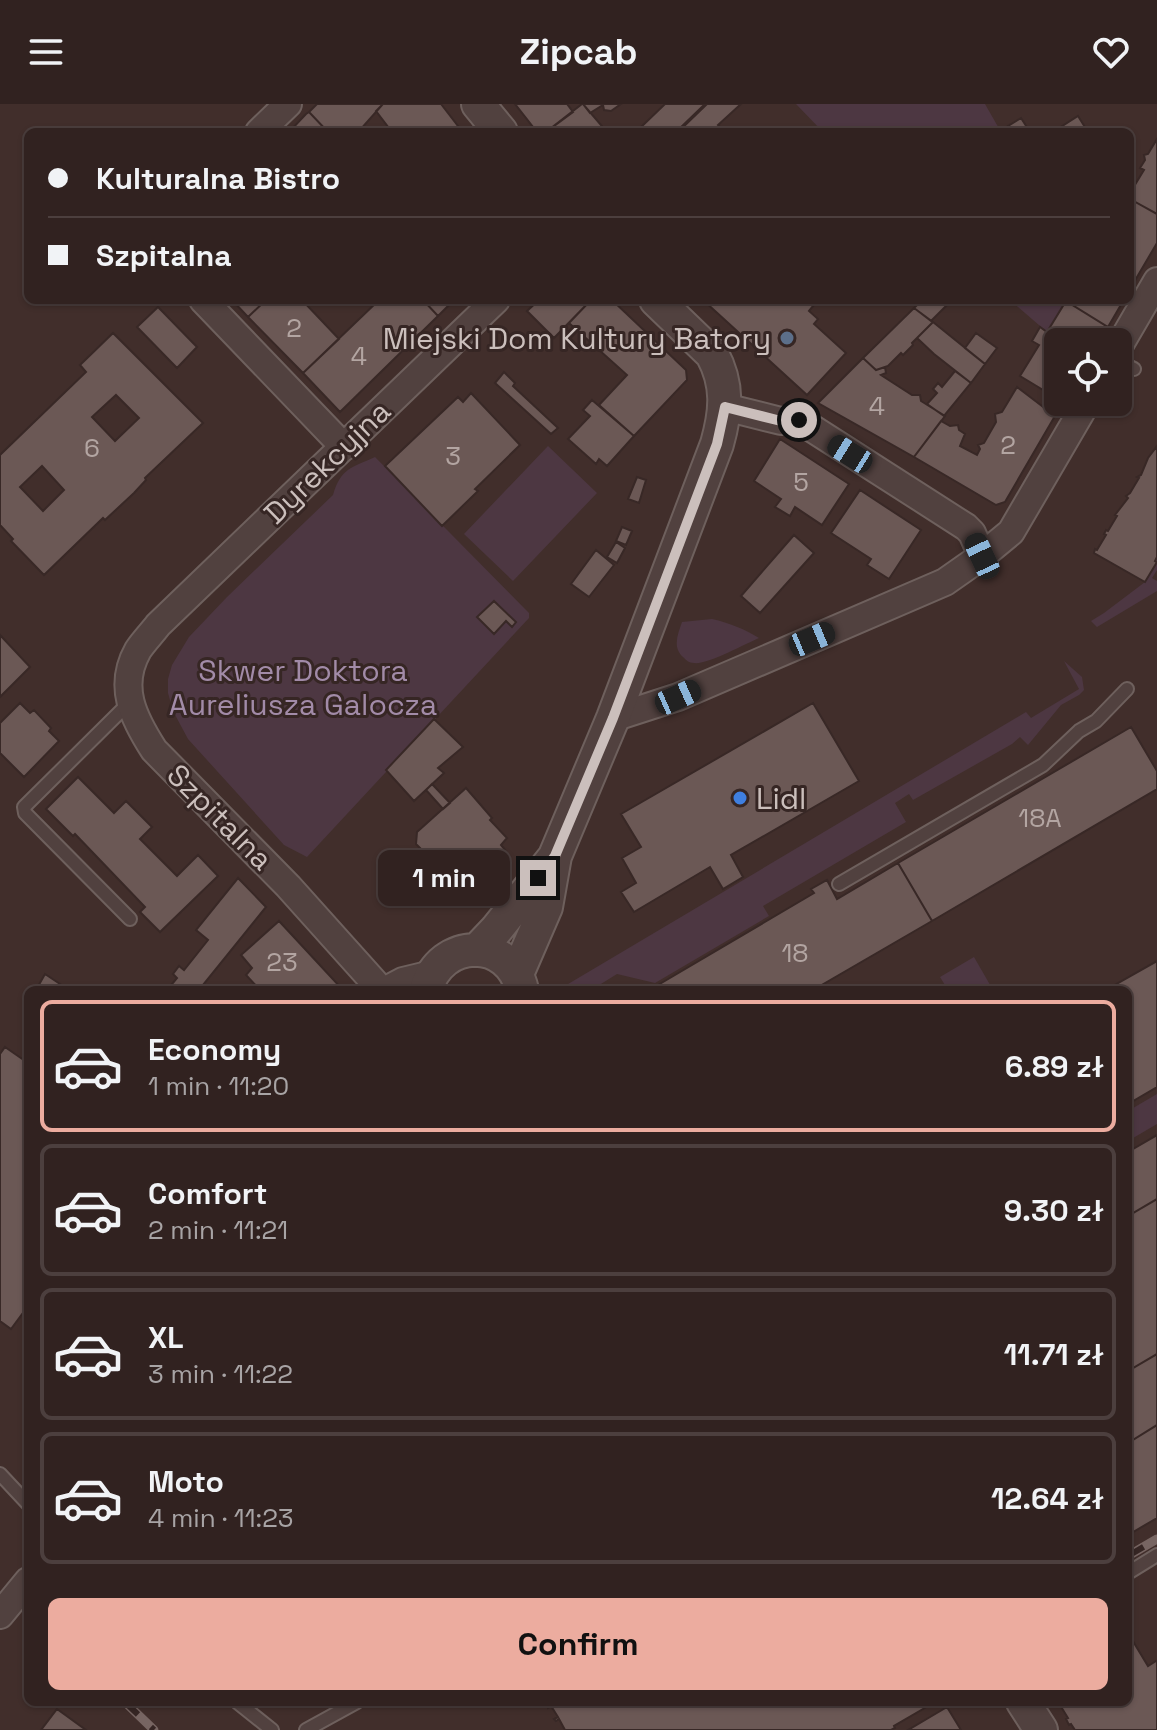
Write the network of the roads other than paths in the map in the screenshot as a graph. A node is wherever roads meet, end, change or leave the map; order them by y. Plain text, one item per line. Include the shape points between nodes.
1 (288, 104) edge
2 (478, 104) edge
3 (263, 128) edge
4 (498, 128) edge
5 (1157, 281) edge
6 (207, 304) edge
7 (492, 304) edge
8 (660, 304) edge
9 (1130, 328) edge
10 (725, 407) junction
11 (1079, 416) edge
12 (344, 447) junction
13 (982, 556) junction
14 (1127, 689) dead end
15 (129, 703) junction
16 (613, 718) junction
17 (555, 856) junction
18 (839, 884) dead end
19 (130, 919) dead end
20 (477, 950) junction
21 (429, 982) edge
22 (520, 982) edge
23 (376, 986) edge
24 (394, 986) edge
25 (0, 1474) edge
26 (24, 1500) edge
27 (1157, 1555) edge
28 (1132, 1571) edge
29 (24, 1586) edge
30 (0, 1615) edge
31 (242, 1706) edge
32 (350, 1706) edge
33 (1026, 1706) edge
34 (272, 1730) edge
35 (306, 1730) edge
36 (1041, 1730) edge

1 - 3 street
2 - 4 street
5 - 9 street
6 - 12 street
7 - 12 street, Dyrekcyjna
8 - 10 street via 712,354
10 - 13 street via 781,421 799,420 966,527
10 - 16 street via 717,444
11 - 13 street via 1011,532
12 - 15 street, Dyrekcyjna via 158,625 137,651
13 - 16 street via 945,582 678,697
14 - 18 lane via 1043,765
15 - 19 lane via 24,807
15 - 23 street, Szpitalna via 154,750 288,886
16 - 17 street
17 - 20 street
17 - 22 street via 546,907
20 - 21 street via 448,957
20 - 22 street via 510,964
21 - 24 street
25 - 26 lane
27 - 28 lane
29 - 30 street
31 - 34 lane
32 - 35 lane
33 - 36 street

